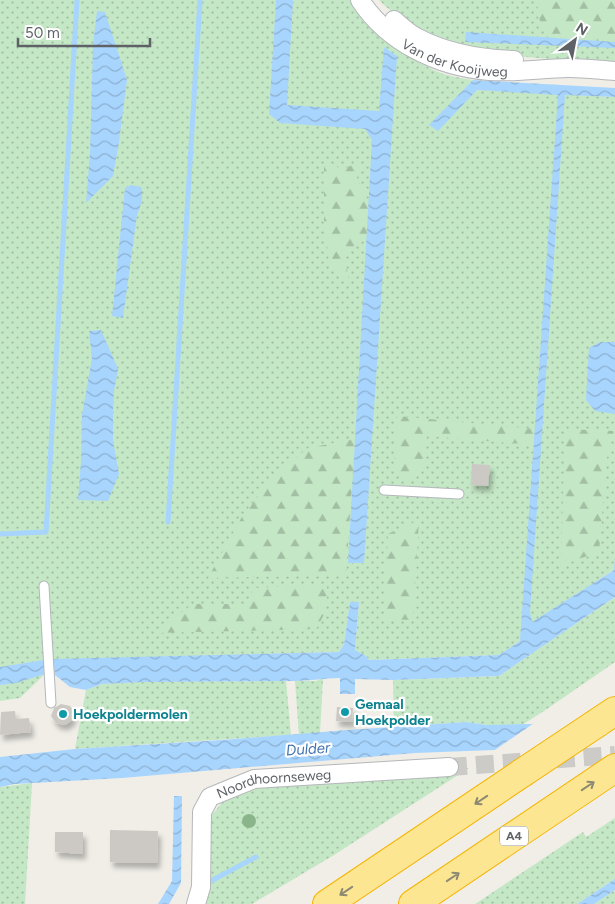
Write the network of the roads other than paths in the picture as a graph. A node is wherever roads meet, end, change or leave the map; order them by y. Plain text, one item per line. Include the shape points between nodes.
1 (360, 0) edge
2 (373, 0) edge
3 (569, 68) junction
4 (615, 71) edge
5 (384, 490) dead end
6 (459, 494) dead end
7 (44, 586) dead end
8 (52, 703) dead end
9 (615, 711) edge
10 (449, 767) tunnel mouth
11 (615, 768) edge
12 (196, 904) edge
13 (327, 904) edge
14 (413, 904) edge

1 - 3 street, Van der Kooijweg via 375,20 408,47 452,66 489,71
2 - 3 street, Van der Kooijweg via 382,12 416,37 454,52
3 - 4 street, Van der Kooijweg
5 - 6 lane
7 - 8 lane
9 -> 13 highway, bridge
10 - 12 street, Noordhoornseweg via 254,780 210,797 202,812 201,887
14 -> 11 highway, A4

